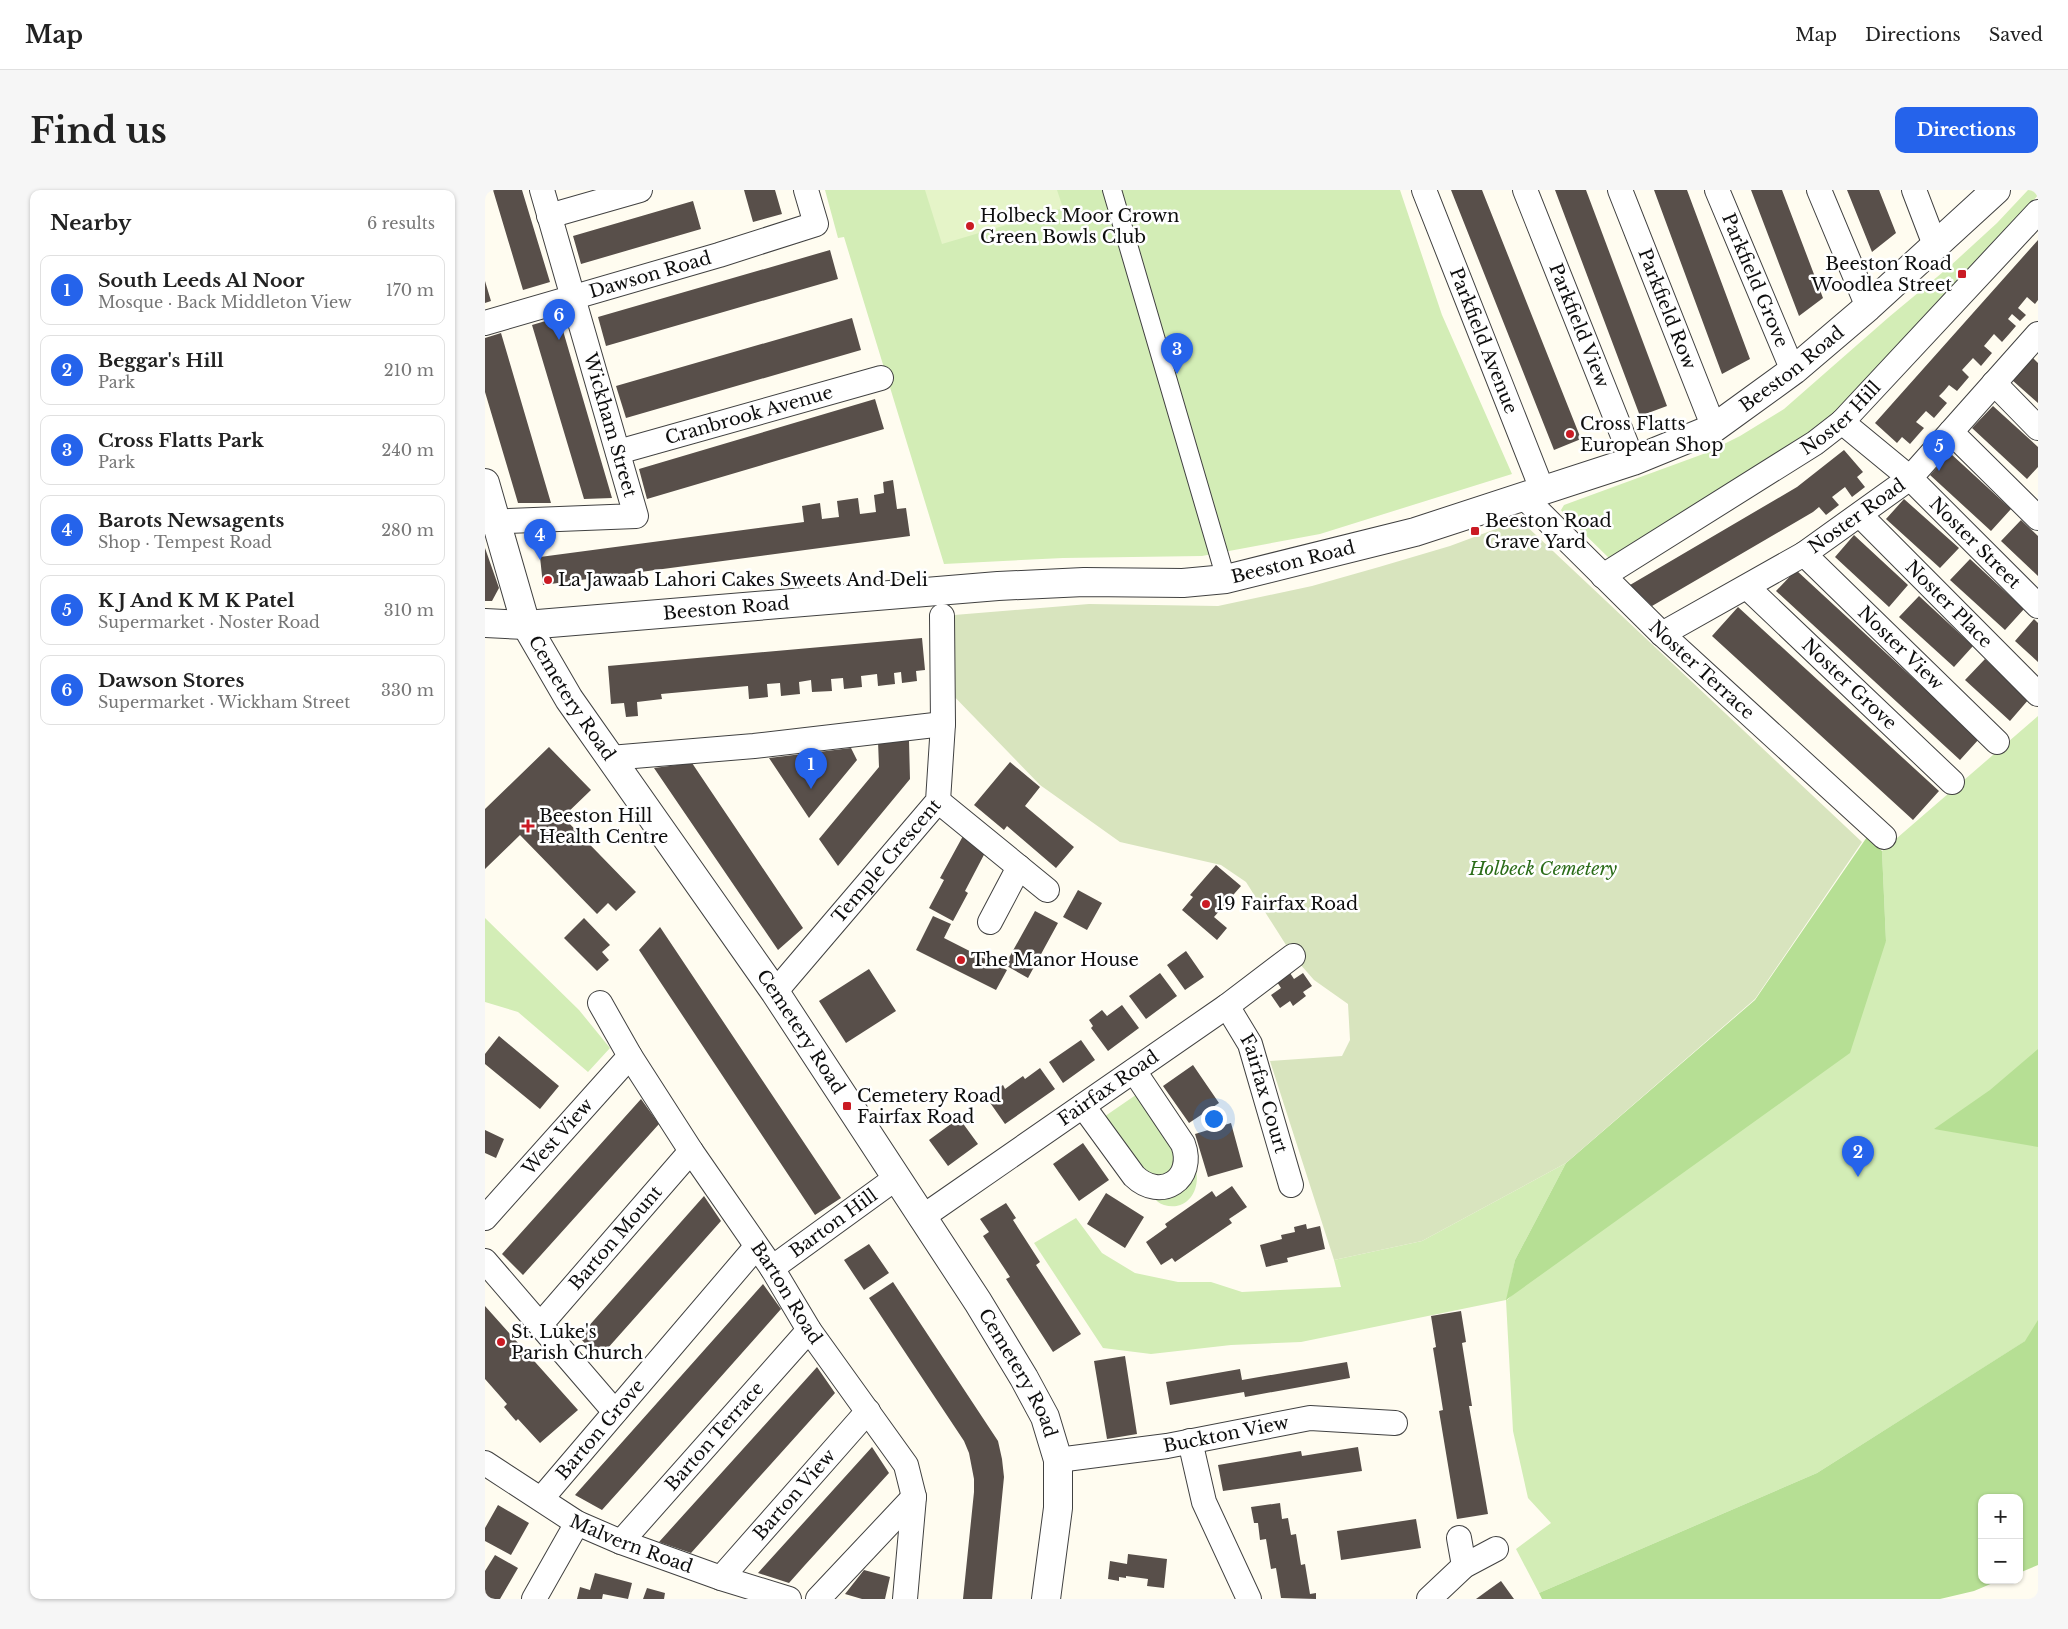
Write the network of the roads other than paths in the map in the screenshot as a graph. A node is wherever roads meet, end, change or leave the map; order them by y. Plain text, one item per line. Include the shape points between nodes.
1 (542, 190) edge
2 (640, 190) edge
3 (806, 190) edge
4 (1112, 190) edge
5 (1424, 190) edge
6 (1525, 190) edge
7 (1619, 190) edge
8 (1717, 190) edge
9 (1819, 190) edge
10 (1914, 190) edge
11 (1996, 190) edge
12 (2038, 212) edge
13 (549, 216) junction
14 (1935, 245) junction
15 (573, 297) junction
16 (1868, 307) junction
17 (485, 323) edge
18 (2037, 338) edge
19 (1793, 371) junction
20 (881, 378) dead end
21 (1994, 383) junction
22 (1842, 422) junction
23 (1714, 428) junction
24 (2038, 428) edge
25 (1951, 432) junction
26 (617, 452) junction
27 (1633, 462) junction
28 (1910, 478) junction
29 (485, 483) edge
30 (1534, 494) junction
31 (1860, 516) junction
32 (2038, 518) edge
33 (491, 521) edge
34 (1805, 554) junction
35 (1603, 576) junction
36 (1226, 579) junction
37 (1747, 587) junction
38 (2038, 606) edge
39 (942, 616) dead end
40 (485, 624) edge
41 (526, 625) junction
42 (1662, 634) junction
43 (2038, 694) edge
44 (943, 724) junction
45 (1997, 742) dead end
46 (610, 758) junction
47 (1952, 782) dead end
48 (938, 801) junction
49 (1885, 837) dead end
50 (1019, 867) junction
51 (1047, 890) dead end
52 (990, 922) dead end
53 (1293, 956) dead end
54 (775, 992) junction
55 (600, 1003) dead end
56 (1227, 1006) junction
57 (630, 1056) junction
58 (1134, 1070) junction
59 (1083, 1106) junction
60 (691, 1151) junction
61 (896, 1178) junction
62 (1291, 1185) dead end
63 (485, 1218) edge
64 (921, 1218) junction
65 (756, 1247) junction
66 (485, 1261) edge
67 (772, 1268) junction
68 (541, 1324) junction
69 (809, 1330) junction
70 (615, 1412) junction
71 (869, 1412) junction
72 (1395, 1422) dead end
73 (1190, 1441) junction
74 (1058, 1460) junction
75 (485, 1463) edge
76 (914, 1497) junction
77 (542, 1498) junction
78 (577, 1523) junction
79 (1459, 1538) dead end
80 (621, 1542) junction
81 (1496, 1549) dead end
82 (1464, 1566) junction
83 (721, 1578) junction
84 (534, 1599) edge
85 (789, 1599) edge
86 (818, 1599) edge
87 (905, 1599) edge
88 (1046, 1599) edge
89 (1249, 1599) edge
90 (1429, 1599) edge

1 - 13 street, Wickham Street
2 - 13 street
3 - 15 street, Dawson Road via 816,224
4 - 36 street
5 - 30 street, Parkfield Avenue
6 - 27 street, Parkfield View
7 - 23 street, Parkfield Row
8 - 19 street, Parkfield Grove
9 - 16 street
10 - 14 street
11 - 14 street, Beeston Road
12 - 22 street, Noster Hill
13 - 15 street, Wickham Street
14 - 16 street, Beeston Road
15 - 17 street, Dawson Road
15 - 26 street, Wickham Street
16 - 19 street, Beeston Road
18 - 21 street, Noster Road
19 - 23 street, Beeston Road
20 - 26 street, Cranbrook Avenue
21 - 24 street
21 - 25 street, Noster Road
22 - 28 street, Noster Street
22 - 35 street, Noster Hill via 1815,443
23 - 27 street, Beeston Road
25 - 28 street, Noster Road
25 - 32 street
26 - 33 street, Wickham Street via 636,516
27 - 30 street, Beeston Road
28 - 31 street, Noster Road
28 - 38 street, Noster Street
29 - 33 street, Cemetery Road
30 - 35 street, Noster Terrace
30 - 36 street, Beeston Road via 1415,532
31 - 34 street, Noster Road
31 - 43 street, Noster Place
33 - 41 street, Cemetery Road
34 - 37 street, Noster Road
34 - 45 street, Noster View
35 - 42 street, Noster Terrace
36 - 41 street, Beeston Road via 998,586
37 - 42 street, Noster Road
37 - 47 street, Noster Grove
39 - 44 street, Temple Crescent
40 - 41 street, Beeston Road
41 - 46 street, Cemetery Road via 569,699
42 - 49 street, Noster Terrace
44 - 46 street via 754,746
44 - 48 street, Temple Crescent
46 - 54 street, Cemetery Road
48 - 50 street
48 - 54 street, Temple Crescent
50 - 51 street
50 - 52 street
53 - 56 street, Fairfax Road
54 - 61 street, Cemetery Road
55 - 57 street, Barton Road
56 - 58 street, Fairfax Road
56 - 62 street, Fairfax Court via 1250,1044
57 - 60 street, Barton Road
57 - 63 street, West View
58 - 59 street, Fairfax Road
58 - 59 street via 1187,1153 1187,1163 1178,1180 1160,1188 1141,1183
59 - 64 street, Fairfax Road
60 - 65 street, Barton Road
60 - 68 street, Barton Mount
61 - 64 street, Cemetery Road
61 - 67 street, Barton Hill
64 - 74 street, Cemetery Road via 1024,1378 1045,1417
65 - 67 street, Barton Road
65 - 70 street, Barton Grove
66 - 68 street
67 - 69 street, Barton Road
68 - 70 street
69 - 71 street, Barton Road
69 - 80 street, Barton Terrace
70 - 77 street, Barton Grove
71 - 76 street, Barton Road via 906,1465
71 - 83 street, Barton View
72 - 73 street, Buckton View via 1310,1418
73 - 74 street, Buckton View
73 - 89 street via 1204,1502
74 - 88 street, Cemetery Road via 1058,1508
75 - 77 street, Malvern Road
76 - 86 street
76 - 87 street, Barton Road
77 - 78 street, Malvern Road
78 - 80 street, Malvern Road
78 - 84 street
79 - 82 street
80 - 83 street, Malvern Road
81 - 82 street
82 - 90 street
83 - 85 street, Malvern Road

